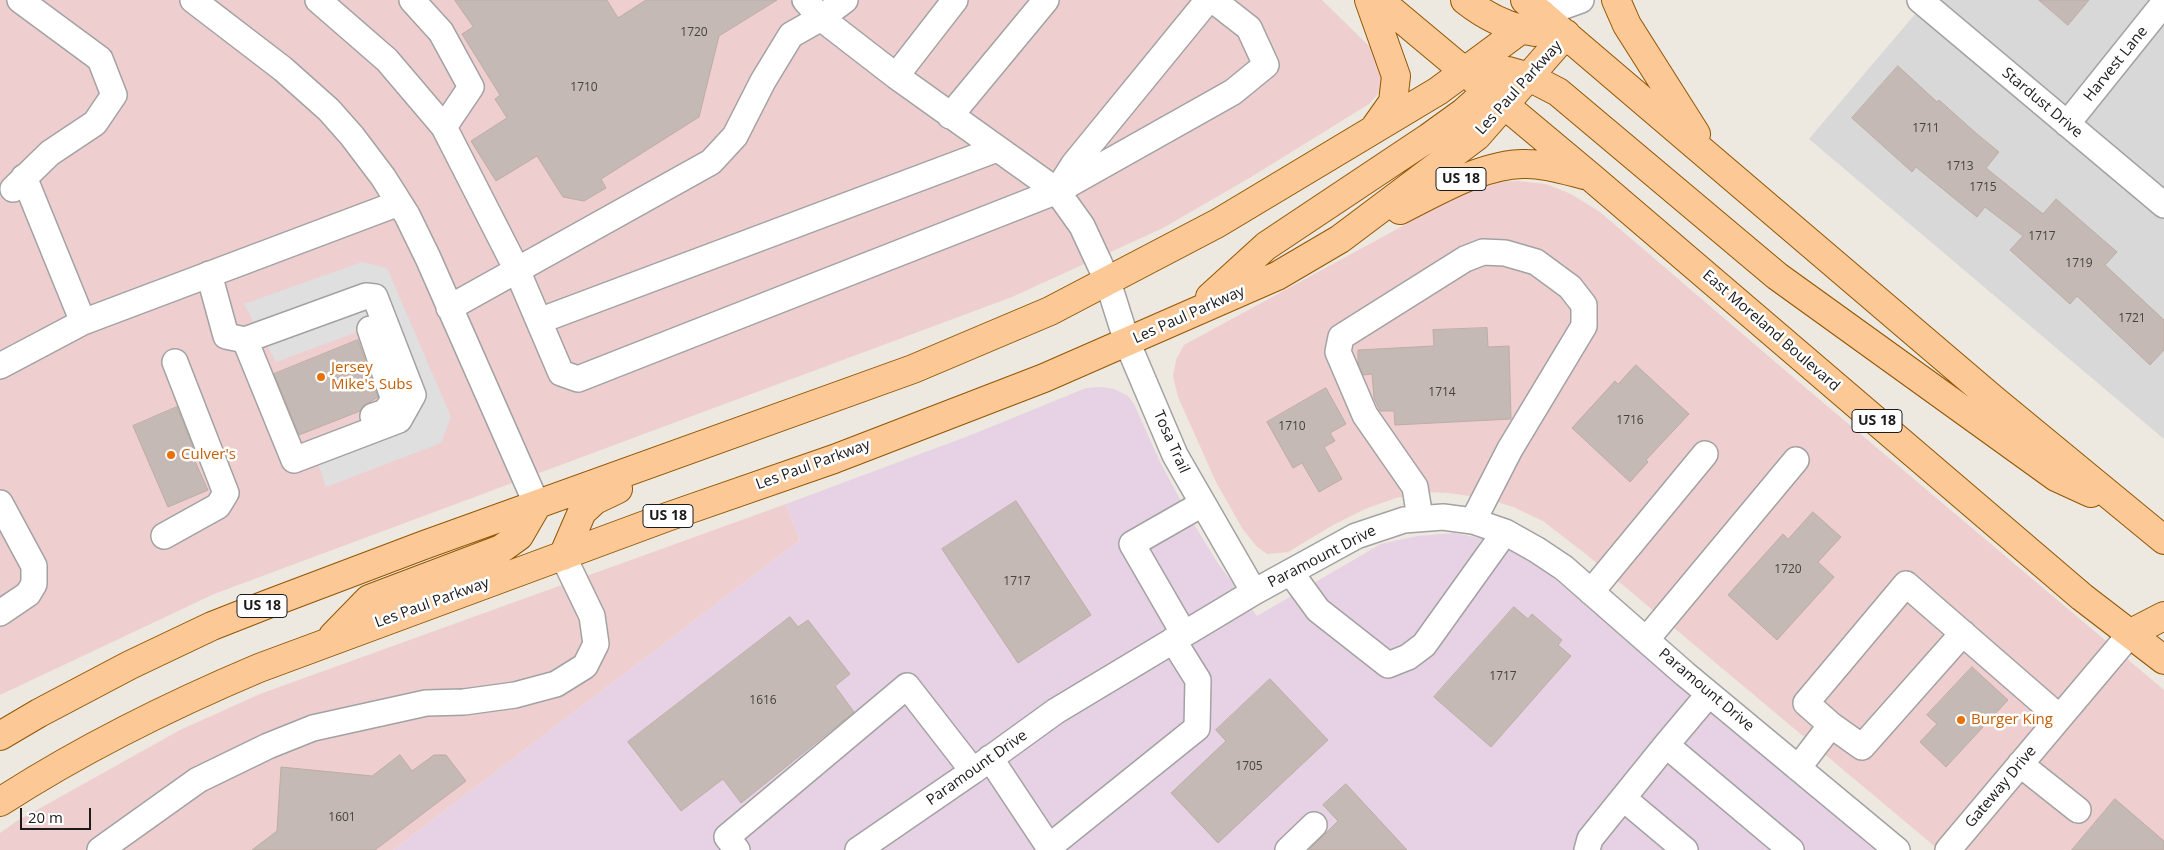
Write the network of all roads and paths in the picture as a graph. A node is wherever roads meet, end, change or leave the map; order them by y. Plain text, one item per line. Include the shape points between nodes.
1 (20, 0) edge
2 (193, 0) edge
3 (318, 0) edge
4 (412, 0) edge
5 (845, 0) edge
6 (955, 0) edge
7 (1046, 0) edge
8 (1208, 0) edge
9 (1214, 0) edge
10 (1369, 0) edge
11 (1380, 0) edge
12 (1465, 0) edge
13 (1581, 0) edge
14 (1616, 0) edge
15 (1920, 0) edge
16 (2164, 3) edge
17 (813, 9) edge
18 (1531, 19) edge
19 (1566, 34) junction
20 (1465, 72) junction
21 (1518, 74) junction
22 (896, 76) junction
23 (1497, 98) junction
24 (950, 116) junction
25 (2067, 124) junction
26 (444, 127) junction
27 (1375, 127) junction
28 (997, 149) junction
29 (1710, 156) junction
30 (1592, 178) junction
31 (1057, 191) junction
32 (399, 203) junction
33 (2164, 205) edge
34 (1340, 239) junction
35 (517, 270) junction
36 (209, 274) junction
37 (1108, 282) junction
38 (449, 308) junction
39 (1196, 310) junction
40 (539, 321) junction
41 (83, 322) junction
42 (245, 340) junction
43 (1127, 342) junction
44 (175, 362) dead end
45 (0, 366) edge
46 (825, 401) junction
47 (1704, 454) dead end
48 (1796, 460) dead end
49 (0, 502) edge
50 (1202, 504) junction
51 (537, 505) junction
52 (2127, 509) junction
53 (1420, 518) junction
54 (1473, 521) junction
55 (1505, 532) junction
56 (164, 536) dead end
57 (2164, 540) edge
58 (563, 556) junction
59 (1291, 573) junction
60 (1254, 592) junction
61 (1591, 592) junction
62 (0, 613) edge
63 (2164, 616) edge
64 (1963, 633) junction
65 (2131, 633) junction
66 (1179, 637) junction
67 (1646, 640) junction
68 (329, 641) junction
69 (2164, 660) edge
70 (1709, 694) junction
71 (2059, 717) junction
72 (1831, 725) junction
73 (0, 736) edge
74 (1666, 745) junction
75 (2020, 764) junction
76 (982, 765) junction
77 (1798, 768) junction
78 (1623, 798) junction
79 (0, 802) edge
80 (2078, 810) dead end
81 (1314, 825) dead end
82 (1050, 848) edge
83 (100, 850) edge
84 (737, 850) edge
85 (858, 850) edge
86 (1288, 850) edge
87 (1587, 850) edge
88 (1685, 850) edge
89 (1790, 850) edge
90 (1897, 850) edge
91 (1948, 850) edge

1 - 41 street via 100,59 114,95 95,123 50,153 18,184
2 - 32 street via 283,69 329,110 384,177
3 - 26 street via 387,60
4 - 26 street via 441,32 471,86
5 - 17 street
6 - 22 street
7 - 24 street
8 - 31 street via 1074,164
9 - 31 street via 1249,28 1266,65 1234,92
10 - 27 main road via 1396,76 1393,102
11 - 20 main road, East Moreland Boulevard
12 - 18 main road via 1494,18
13 - 18 street
13 - 19 street
14 - 29 main road via 1627,25
15 - 25 street, Stardust Drive
16 - 25 street, Harvest Lane
17 - 22 street, Tosa Trail
17 - 35 street via 791,35 735,136 711,162
18 - 19 main road
18 - 20 main road, US 18
18 - 21 main road
19 - 21 main road, Les Paul Parkway
19 - 29 main road
20 - 21 main road
20 - 23 main road, East Moreland Boulevard / US 18
20 - 27 main road, US 18
21 - 23 main road, Les Paul Parkway
21 - 52 main road via 1558,92 1777,276 2056,477
22 - 24 street, Tosa Trail
23 - 30 main road, East Moreland Boulevard / US 18
23 - 34 main road, Les Paul Parkway via 1477,136
23 - 39 main road via 1428,138 1266,246
24 - 28 street, Tosa Trail
25 - 33 street, Stardust Drive
26 - 35 street
27 - 37 main road, US 18 via 1218,223
28 - 31 street, Tosa Trail
28 - 40 street
29 - 52 main road via 1994,400
30 - 34 main road, US 18 via 1555,167 1525,164 1499,168 1464,178
30 - 65 main road, East Moreland Boulevard / US 18 via 2082,597
31 - 37 street, Tosa Trail via 1082,226
31 - 40 street via 578,379 561,373
32 - 36 street
32 - 38 street via 428,258
34 - 39 main road, Les Paul Parkway / US 18 via 1277,276
35 - 38 street
35 - 40 street
36 - 41 street
36 - 42 street via 226,336
37 - 43 street, Tosa Trail
37 - 46 main road, US 18 via 1050,311 913,369
38 - 51 street
39 - 43 main road, Les Paul Parkway / US 18
41 - 45 street
42 - 42 street via 363,298 394,400 385,412 288,446
43 - 50 street, Tosa Trail via 1175,455
43 - 58 main road, Les Paul Parkway / US 18 via 1044,378 834,459
44 - 56 street via 226,493 218,506
46 - 51 main road, US 18
46 - 58 main road via 779,433 624,486 594,500 582,512
47 - 61 street
48 - 67 street
49 - 62 street via 34,566 34,584 28,594
50 - 60 street, Tosa Trail
50 - 66 street via 1132,544
51 - 68 main road via 519,536 501,549 369,599
51 - 73 main road, US 18 via 212,626 39,712
52 - 57 main road
53 - 54 street, Paramount Drive
53 - 54 street via 1415,487 1364,415 1338,352 1341,337 1465,259 1483,252 1505,253 1536,262 1570,287 1584,305 1584,326 1510,449
53 - 59 street, Paramount Drive via 1389,524 1356,536
54 - 55 street, Paramount Drive
55 - 59 street via 1424,645 1408,657 1388,665 1318,610
55 - 61 street, Paramount Drive via 1550,559
58 - 68 main road, Les Paul Parkway / US 18
58 - 83 street via 592,616 596,644 585,666 556,684 515,696 426,704 313,728 198,780
59 - 60 street, Paramount Drive
60 - 66 street, Paramount Drive
61 - 67 street, Paramount Drive
63 - 65 main road
64 - 71 street
64 - 72 street via 1862,747
64 - 72 street via 1906,584 1806,703
65 - 69 main road, East Moreland Boulevard / US 18
65 - 71 street, Gateway Drive
66 - 76 street, Paramount Drive via 1056,711
66 - 82 street via 1198,680 1197,728
67 - 70 street, Paramount Drive
68 - 79 main road, Les Paul Parkway / US 18 via 215,686 32,781
70 - 74 street
70 - 77 street, Paramount Drive
71 - 75 street, Gateway Drive
72 - 77 street
74 - 78 street
74 - 89 street
75 - 80 street
75 - 91 street, Gateway Drive
76 - 82 street
76 - 84 street via 907,686 727,837
76 - 85 street, Paramount Drive
77 - 90 street, Paramount Drive
78 - 87 street via 1590,839
78 - 88 street
81 - 86 street

